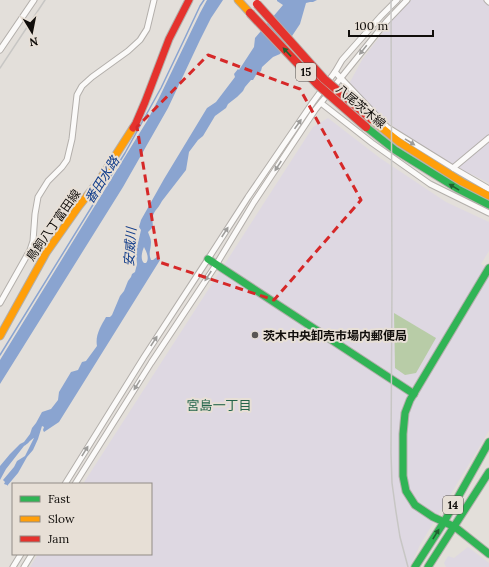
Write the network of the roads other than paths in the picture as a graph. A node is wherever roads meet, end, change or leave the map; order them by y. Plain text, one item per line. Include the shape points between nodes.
1 (34, 0) edge
2 (154, 0) edge
3 (189, 0) edge
4 (238, 0) edge
5 (397, 0) edge
6 (407, 0) edge
7 (255, 2) edge
8 (0, 50) edge
9 (335, 72) junction
10 (340, 78) junction
11 (322, 103) junction
12 (489, 138) edge
13 (453, 168) junction
14 (489, 189) edge
15 (489, 196) edge
16 (489, 205) edge
17 (489, 213) edge
18 (208, 259) junction
19 (216, 264) junction
20 (489, 268) edge
21 (0, 303) edge
22 (0, 336) edge
23 (414, 394) junction
24 (489, 442) edge
25 (489, 472) edge
26 (66, 483) edge
27 (76, 483) edge
28 (444, 522) junction
29 (455, 527) junction
30 (489, 554) edge
31 (20, 555) edge
32 (31, 555) edge
33 (13, 567) edge
34 (24, 567) edge
35 (416, 567) edge
36 (428, 567) edge

1 - 8 street
2 - 21 street via 146,29 140,40 92,77 77,95 72,139 66,160 38,197 30,250
3 - 22 main road, 鳥飼八丁富田線 via 170,39 136,123 101,178 46,253
16 -> 4 main road, 八尾茨木線 / 15, bridge via 395,150 366,127 318,85
5 - 9 street via 342,60
6 -> 10 street
7 - 15 main road, 八尾茨木線 / 15, bridge via 324,79 371,119 399,142
9 - 10 street
18 -> 9 street
10 - 11 street
10 -> 13 street via 387,127
11 - 17 street via 430,184
11 -> 19 street via 254,202
12 - 13 street
13 - 14 street
18 - 19 main road
26 -> 18 street
19 - 23 main road
19 -> 27 street
20 - 23 main road
23 - 28 main road via 405,413 403,426 404,484 415,505
24 - 28 main road, 14
25 - 29 main road, 14
28 - 29 main road
35 -> 28 main road, 14
29 - 30 main road
29 - 36 main road, 14
31 - 33 street
32 - 34 street

